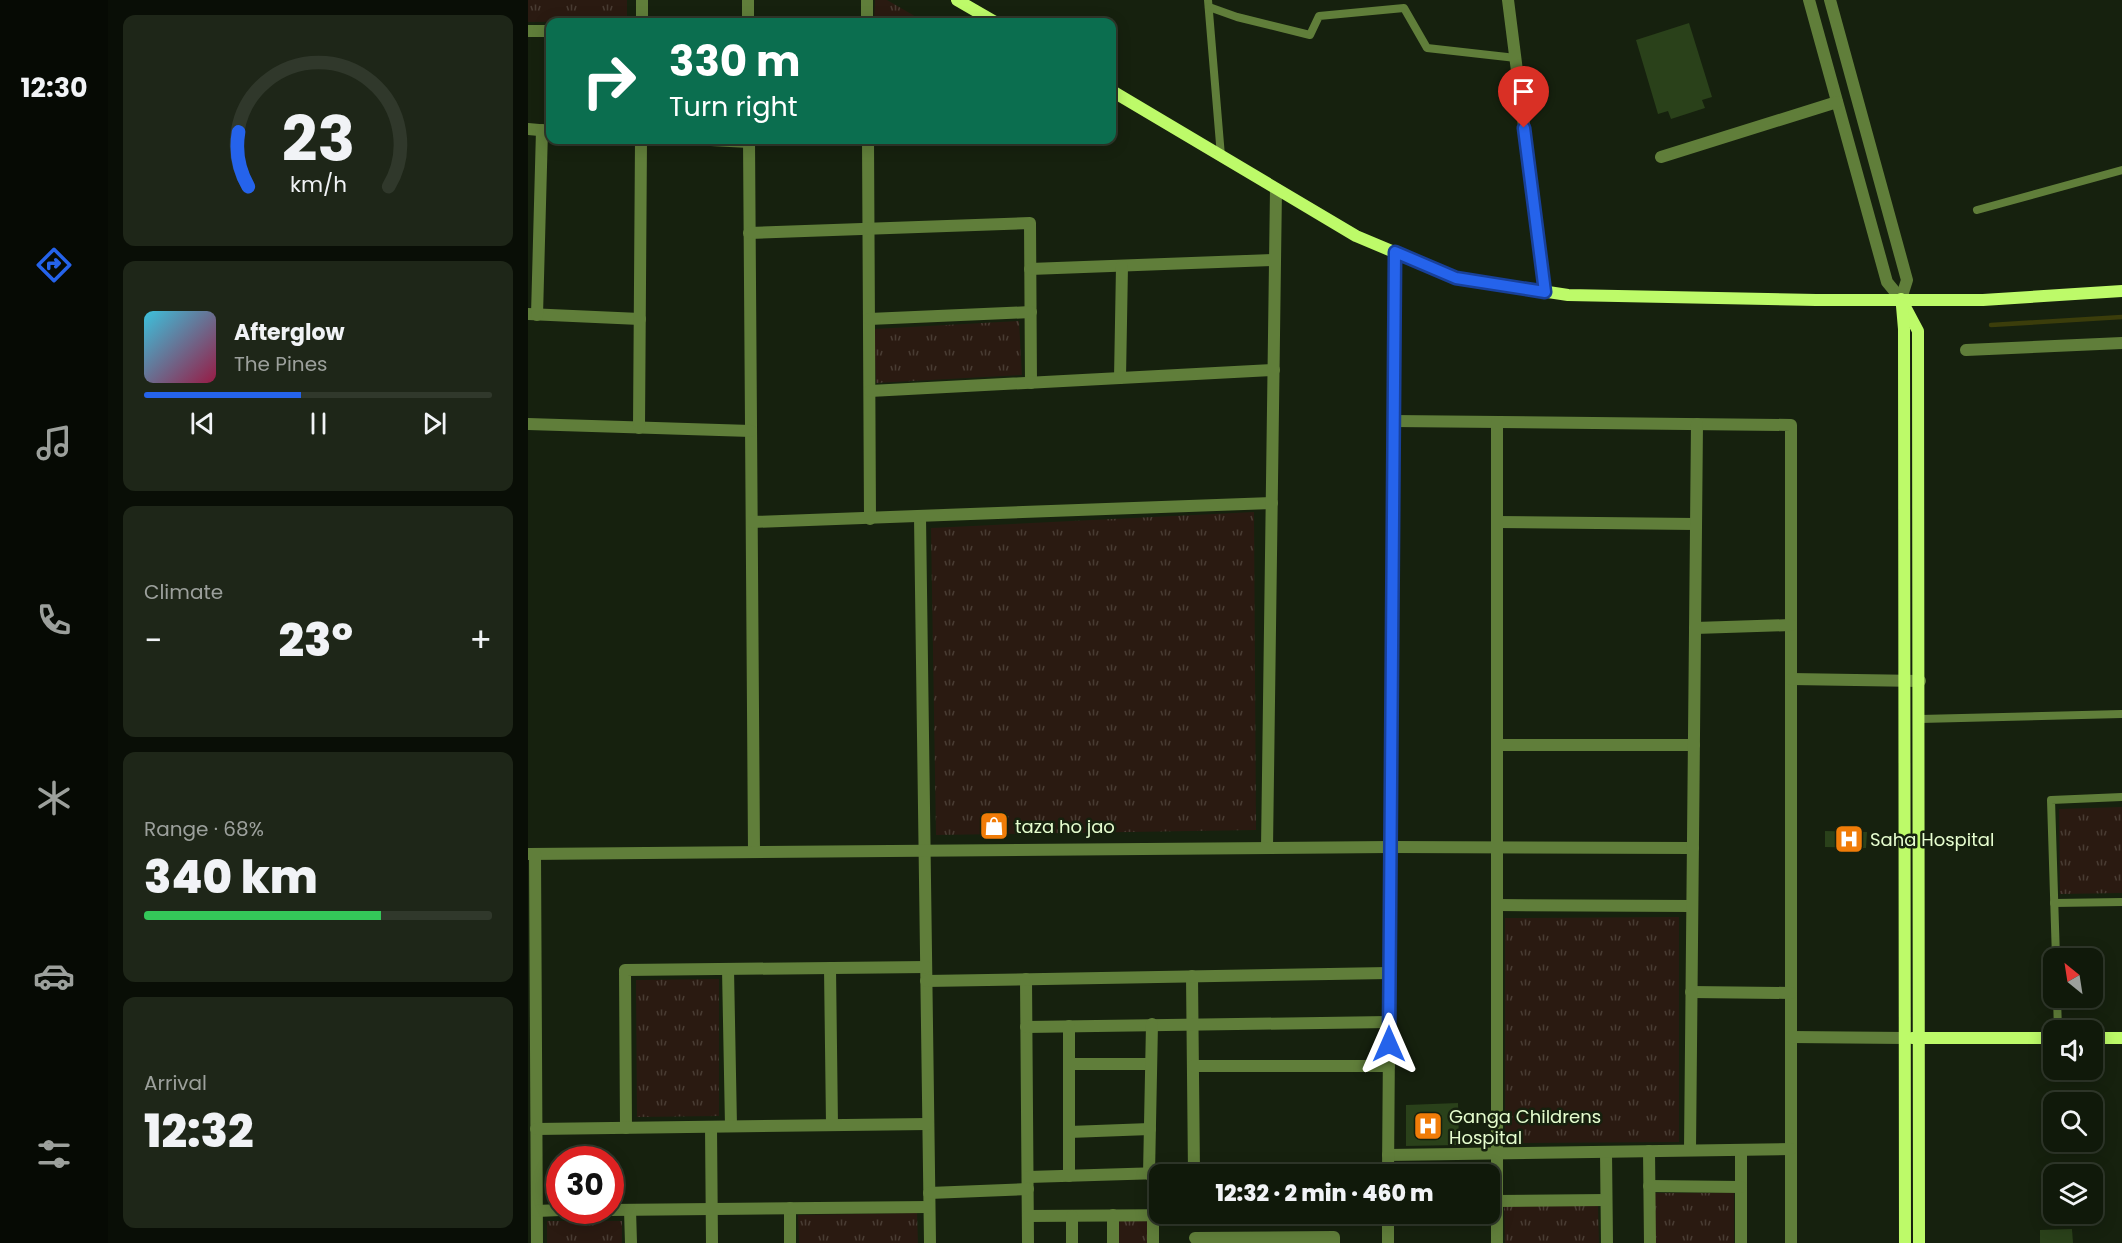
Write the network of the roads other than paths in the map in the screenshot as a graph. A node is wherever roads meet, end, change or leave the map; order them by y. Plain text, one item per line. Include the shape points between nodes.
1 (642, 0) edge
2 (748, 0) edge
3 (867, 0) edge
4 (957, 0) edge
5 (1508, 0) edge
6 (1809, 0) edge
7 (1830, 0) edge
8 (1208, 3) edge
9 (642, 18) edge
10 (748, 18) edge
11 (867, 18) edge
12 (988, 18) edge
13 (528, 31) edge
14 (546, 31) edge
15 (1516, 58) junction
16 (1116, 93) edge
17 (1837, 102) junction
18 (528, 129) edge
19 (546, 130) edge
20 (641, 144) edge
21 (749, 144) edge
22 (868, 144) edge
23 (1221, 156) junction
24 (1661, 157) dead end
25 (2122, 170) edge
26 (1276, 189) junction
27 (1977, 210) dead end
28 (869, 229) junction
29 (749, 233) junction
30 (1395, 252) junction
31 (1275, 260) junction
32 (1122, 266) junction
33 (1030, 269) junction
34 (2122, 291) edge
35 (1545, 292) junction
36 (1901, 299) junction
37 (1031, 312) junction
38 (532, 315) edge
39 (640, 319) junction
40 (869, 320) junction
41 (2122, 343) edge
42 (1966, 350) dead end
43 (1274, 370) junction
44 (1120, 378) junction
45 (1031, 383) junction
46 (870, 391) junction
47 (1393, 421) junction
48 (1497, 422) junction
49 (528, 424) edge
50 (1697, 424) junction
51 (639, 428) junction
52 (751, 431) junction
53 (1272, 503) junction
54 (920, 518) junction
55 (870, 519) junction
56 (752, 522) junction
57 (1497, 522) junction
58 (1696, 524) junction
59 (1791, 625) junction
60 (1695, 628) junction
61 (1791, 679) junction
62 (1905, 681) junction
63 (1920, 681) junction
64 (2122, 714) edge
65 (1920, 719) junction
66 (1498, 745) junction
67 (1694, 745) junction
68 (2122, 797) edge
69 (1390, 847) junction
70 (1267, 848) junction
71 (1498, 848) junction
72 (1693, 848) junction
73 (924, 851) junction
74 (754, 852) junction
75 (531, 854) edge
76 (2122, 902) edge
77 (2054, 903) junction
78 (1498, 905) junction
79 (1692, 906) junction
80 (2056, 948) edge
81 (926, 967) junction
82 (830, 968) junction
83 (728, 969) junction
84 (1389, 973) junction
85 (1192, 976) junction
86 (1026, 979) junction
87 (926, 981) junction
88 (532, 982) edge
89 (1691, 992) junction
90 (1791, 993) junction
91 (1193, 1023) junction
92 (1389, 1023) junction
93 (1152, 1024) junction
94 (1069, 1026) junction
95 (1026, 1027) junction
96 (1791, 1037) junction
97 (1905, 1038) junction
98 (1919, 1038) junction
99 (2043, 1038) edge
100 (2103, 1038) edge
101 (2122, 1038) edge
102 (1069, 1064) junction
103 (1151, 1064) junction
104 (1193, 1066) junction
105 (1389, 1066) junction
106 (928, 1124) junction
107 (832, 1125) junction
108 (731, 1126) junction
109 (711, 1127) junction
110 (626, 1128) junction
111 (536, 1129) junction
112 (1150, 1129) junction
113 (1069, 1132) junction
114 (1791, 1149) junction
115 (1690, 1150) junction
116 (1741, 1150) junction
117 (1649, 1151) junction
118 (1606, 1152) junction
119 (1497, 1153) junction
120 (1388, 1155) junction
121 (1149, 1164) edge
122 (1194, 1164) edge
123 (1388, 1164) edge
124 (1497, 1164) edge
125 (1149, 1174) edge
126 (1069, 1176) junction
127 (1028, 1183) junction
128 (1650, 1186) junction
129 (1741, 1187) junction
130 (929, 1193) junction
131 (532, 1196) edge
132 (1606, 1200) junction
133 (1500, 1201) edge
134 (929, 1207) junction
135 (789, 1208) junction
136 (711, 1209) junction
137 (624, 1210) edge
138 (630, 1210) junction
139 (537, 1211) junction
140 (546, 1211) edge
141 (1113, 1215) junction
142 (1149, 1215) edge
143 (1028, 1216) junction
144 (1072, 1216) junction
145 (1153, 1224) edge
146 (1195, 1224) edge
147 (1388, 1224) edge
148 (1497, 1224) edge
149 (1260, 1240) edge
150 (1195, 1241) edge
151 (537, 1243) edge
152 (631, 1243) edge
153 (712, 1243) edge
154 (790, 1243) edge
155 (930, 1243) edge
156 (1028, 1243) edge
157 (1072, 1243) edge
158 (1113, 1243) edge
159 (1153, 1243) edge
160 (1334, 1243) edge
161 (1388, 1243) edge
162 (1497, 1243) edge
163 (1607, 1243) edge
164 (1650, 1243) edge
165 (1741, 1243) edge
166 (1791, 1243) edge
167 (1905, 1243) edge
168 (1919, 1243) edge

1 - 9 street
2 - 10 street
3 - 11 street
4 - 12 street
5 - 15 street
6 - 17 street
7 - 36 street via 1907,280
8 - 15 lane via 1310,35 1319,16 1404,8 1427,48
8 - 23 lane
13 - 14 street
15 - 35 street
16 - 23 street
17 - 24 street
17 - 36 street via 1887,282
18 - 19 street
19 - 38 street
20 - 39 street
21 - 29 street
22 - 28 street
23 - 26 street
25 - 27 lane
26 - 30 street via 1356,236
26 - 31 street
28 - 29 street
28 - 33 street via 1030,223
28 - 40 street
29 - 52 street
30 - 35 street via 1456,278
30 - 47 street
31 - 32 street
31 - 43 street
32 - 33 street
32 - 44 street
33 - 37 street
34 - 36 street via 1983,300
35 - 36 street
36 - 62 street
36 - 63 street via 1918,332
37 - 40 street
37 - 45 street
38 - 39 street
39 - 51 street
40 - 46 street
41 - 42 street
43 - 44 street
43 - 53 street
44 - 45 street
45 - 46 street
46 - 55 street
47 - 48 street
47 - 69 street
48 - 50 street
48 - 57 street
49 - 51 street
50 - 58 street
50 - 59 street via 1791,425
51 - 52 street
52 - 56 street
53 - 54 street
53 - 70 street
54 - 55 street
54 - 73 street
55 - 56 street
56 - 74 street
57 - 58 street
57 - 66 street
58 - 60 street
59 - 60 street
59 - 61 street
60 - 67 street
61 - 62 street
61 - 90 street
62 - 63 street
62 - 97 street
63 - 65 street
64 - 65 lane
65 - 98 street
66 - 67 street
66 - 71 street
67 - 72 street
68 - 77 lane via 2051,800
69 - 70 street
69 - 71 street
69 - 84 street
70 - 73 street
71 - 72 street
71 - 78 street
72 - 79 street
73 - 74 street
73 - 81 street
74 - 75 street
75 - 88 street
76 - 77 lane
77 - 80 lane
78 - 79 street
78 - 119 street
79 - 89 street
81 - 82 street
81 - 87 street
82 - 83 street
82 - 107 street
83 - 108 street
83 - 110 street via 625,970
84 - 85 street
84 - 92 street
85 - 86 street
85 - 91 street
86 - 87 street
86 - 95 street
87 - 106 street
88 - 111 street
89 - 90 street
89 - 115 street
90 - 96 street
91 - 92 street
91 - 93 street
91 - 104 street
92 - 105 street
93 - 94 street
93 - 103 street
94 - 95 street
94 - 102 street
95 - 127 street
96 - 97 street
96 - 114 street
97 - 98 street
97 - 167 street
98 - 99 street
98 - 168 street
100 - 101 street
102 - 103 street
102 - 113 street
103 - 112 street
104 - 105 street
104 - 122 street
105 - 120 street
106 - 107 street
106 - 130 street
107 - 108 street
108 - 109 street
109 - 110 street
109 - 136 street
110 - 111 street
111 - 131 street
112 - 113 street
112 - 121 street
113 - 126 street
114 - 116 street
114 - 166 street
115 - 116 street
115 - 117 street
116 - 129 street
117 - 118 street
117 - 128 street
118 - 119 street
118 - 132 street
119 - 120 street
119 - 124 street
120 - 123 street
125 - 126 street
126 - 127 street
127 - 130 street
127 - 143 street
128 - 129 street
128 - 164 street
129 - 165 street
130 - 134 street
131 - 139 street
132 - 133 street
132 - 163 street
134 - 135 street
134 - 155 street
135 - 136 street
135 - 154 street
136 - 138 street
136 - 153 street
137 - 138 street
138 - 152 street
139 - 140 street
139 - 151 street
141 - 142 street
141 - 144 street
141 - 158 street
143 - 144 street
143 - 156 street
144 - 157 street
145 - 159 street
146 - 150 street
147 - 161 street
148 - 162 street
149 - 150 street
149 - 160 street via 1334,1237

